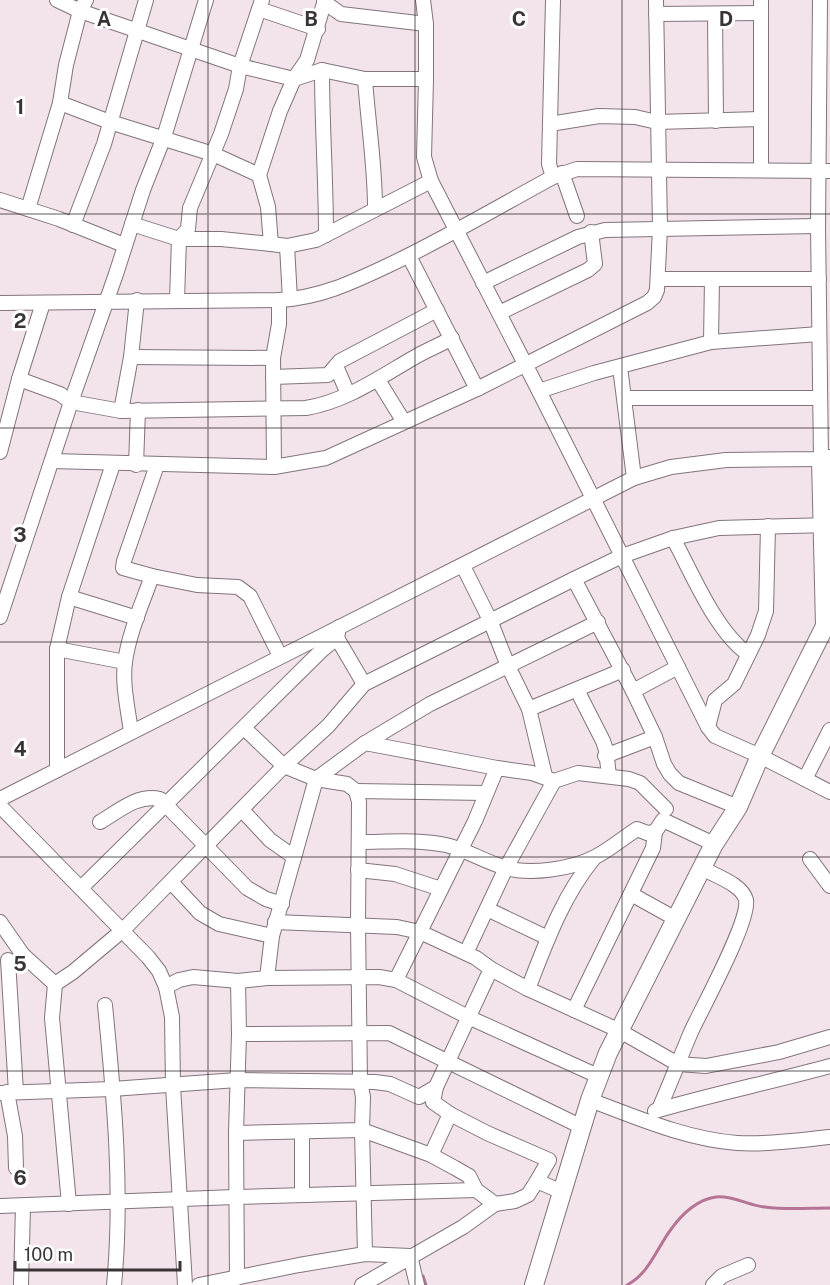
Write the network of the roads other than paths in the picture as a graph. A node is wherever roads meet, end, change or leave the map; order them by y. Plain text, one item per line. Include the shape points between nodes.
1 (57, 0) edge
2 (146, 0) edge
3 (206, 0) edge
4 (423, 0) edge
5 (553, 0) edge
6 (820, 0) edge
7 (325, 1) edge
8 (83, 5) edge
9 (261, 5) edge
10 (761, 6) edge
11 (656, 7) edge
12 (715, 14) junction
13 (426, 24) junction
14 (318, 29) junction
15 (136, 30) junction
16 (192, 48) junction
17 (240, 66) junction
18 (322, 70) junction
19 (294, 79) junction
20 (365, 79) junction
21 (426, 79) junction
22 (60, 103) junction
23 (760, 119) junction
24 (716, 121) junction
25 (110, 122) junction
26 (657, 122) junction
27 (550, 124) junction
28 (164, 137) junction
29 (213, 154) junction
30 (659, 168) junction
31 (761, 170) junction
32 (824, 171) edge
33 (259, 175) junction
34 (557, 175) junction
35 (430, 181) junction
36 (0, 200) edge
37 (375, 208) junction
38 (28, 209) junction
39 (578, 216) dead end
40 (132, 224) junction
41 (73, 225) junction
42 (818, 226) junction
43 (660, 228) junction
44 (457, 231) junction
45 (591, 232) junction
46 (326, 235) junction
47 (179, 239) junction
48 (272, 244) junction
49 (124, 245) junction
50 (287, 246) junction
51 (409, 256) junction
52 (658, 279) junction
53 (712, 279) junction
54 (819, 279) junction
55 (483, 283) junction
56 (137, 300) junction
57 (177, 300) junction
58 (285, 300) junction
59 (106, 301) junction
60 (0, 303) edge
61 (43, 303) junction
62 (437, 309) junction
63 (499, 313) junction
64 (819, 334) junction
65 (452, 338) junction
66 (711, 342) junction
67 (130, 357) junction
68 (273, 358) junction
69 (525, 365) junction
70 (336, 366) junction
71 (620, 367) junction
72 (824, 375) edge
73 (273, 378) junction
74 (19, 379) junction
75 (378, 380) junction
76 (477, 389) junction
77 (539, 392) junction
78 (348, 394) junction
79 (624, 398) junction
80 (819, 398) junction
81 (70, 402) junction
82 (272, 409) junction
83 (122, 411) junction
84 (138, 411) junction
85 (404, 422) junction
86 (0, 452) edge
87 (826, 459) edge
88 (52, 461) junction
89 (113, 464) junction
90 (136, 465) junction
91 (157, 465) junction
92 (274, 468) junction
93 (634, 478) junction
94 (592, 498) junction
95 (826, 525) edge
96 (768, 526) junction
97 (673, 538) junction
98 (622, 556) junction
99 (463, 566) junction
100 (152, 576) junction
101 (574, 579) junction
102 (69, 597) junction
103 (0, 618) edge
104 (137, 618) junction
105 (490, 620) junction
106 (598, 622) junction
107 (827, 628) edge
108 (338, 633) junction
109 (57, 649) junction
110 (748, 654) junction
111 (280, 656) junction
112 (125, 662) junction
113 (508, 666) junction
114 (678, 667) junction
115 (623, 670) junction
116 (364, 684) junction
117 (577, 690) junction
118 (633, 691) junction
119 (529, 709) junction
120 (708, 727) junction
121 (244, 728) junction
122 (830, 730) edge
123 (131, 732) junction
124 (655, 737) junction
125 (365, 743) junction
126 (605, 756) junction
127 (760, 756) junction
128 (284, 766) junction
129 (497, 768) junction
130 (57, 770) junction
131 (609, 777) junction
132 (316, 779) junction
133 (549, 779) junction
134 (806, 779) junction
135 (356, 791) junction
136 (830, 792) edge
137 (485, 793) junction
138 (165, 804) junction
139 (1, 807) edge
140 (738, 807) junction
141 (242, 810) junction
142 (666, 810) dead end
143 (100, 822) dead end
144 (655, 832) junction
145 (359, 842) junction
146 (714, 844) junction
147 (207, 845) junction
148 (461, 849) junction
149 (294, 857) junction
150 (594, 858) junction
151 (810, 859) dead end
152 (506, 868) junction
153 (702, 868) junction
154 (358, 870) junction
155 (171, 882) junction
156 (830, 886) edge
157 (82, 887) junction
158 (441, 889) junction
159 (631, 894) junction
160 (282, 904) junction
161 (487, 909) junction
162 (676, 919) junction
163 (0, 922) edge
164 (275, 922) junction
165 (358, 924) junction
166 (123, 930) junction
167 (420, 932) junction
168 (272, 936) junction
169 (548, 938) junction
170 (466, 953) junction
171 (23, 955) junction
172 (4, 961) edge
173 (491, 969) junction
174 (359, 977) junction
175 (267, 978) junction
176 (396, 980) junction
177 (238, 981) junction
178 (55, 984) junction
179 (166, 987) junction
180 (528, 989) junction
181 (105, 1005) dead end
182 (574, 1010) junction
183 (468, 1017) junction
184 (618, 1030) junction
185 (360, 1033) junction
186 (239, 1034) junction
187 (830, 1037) edge
188 (448, 1060) junction
189 (678, 1064) junction
190 (830, 1066) edge
191 (598, 1076) junction
192 (237, 1080) junction
193 (360, 1081) junction
194 (173, 1086) junction
195 (436, 1087) junction
196 (112, 1089) junction
197 (59, 1091) junction
198 (8, 1092) edge
199 (590, 1100) junction
200 (660, 1109) junction
201 (450, 1114) junction
202 (635, 1116) junction
203 (582, 1126) junction
204 (362, 1130) junction
205 (302, 1132) junction
206 (236, 1133) junction
207 (830, 1137) edge
208 (431, 1155) junction
209 (16, 1168) dead end
210 (537, 1181) junction
211 (476, 1190) junction
212 (562, 1192) junction
213 (302, 1195) junction
214 (362, 1195) junction
215 (235, 1197) junction
216 (179, 1198) junction
217 (69, 1203) junction
218 (119, 1203) junction
219 (495, 1204) junction
220 (0, 1206) edge
221 (23, 1206) junction
222 (364, 1254) junction
223 (410, 1257) junction
224 (748, 1265) dead end
225 (229, 1281) edge
226 (21, 1285) edge
227 (114, 1285) edge
228 (185, 1285) edge
229 (199, 1285) edge
230 (362, 1285) edge
231 (417, 1285) edge
232 (534, 1285) edge
233 (712, 1285) edge

1 - 8 street
2 - 15 street
3 - 16 street
4 - 13 street
5 - 27 street
6 - 32 street
7 - 13 street via 341,14
7 - 14 street
8 - 15 street
8 - 22 street
9 - 14 street
9 - 17 street
10 - 12 street
10 - 23 street
11 - 12 street
11 - 26 street
12 - 24 street
13 - 21 street
14 - 19 street via 307,60
15 - 16 street
15 - 25 street
16 - 17 street
16 - 28 street
17 - 19 street
17 - 29 street
18 - 19 street
18 - 20 street
18 - 46 street
19 - 33 street
20 - 21 street
20 - 37 street
21 - 35 street via 424,157
22 - 25 street
22 - 38 street
23 - 24 street
23 - 31 street
24 - 26 street
25 - 28 street
25 - 41 street
26 - 27 street via 600,116
26 - 30 street
27 - 34 street via 549,164
28 - 29 street
28 - 40 street
29 - 33 street
29 - 47 street via 190,208 188,229
30 - 31 street
30 - 34 street via 577,169
30 - 43 street
31 - 32 street
32 - 42 street
33 - 48 street
34 - 39 street
34 - 44 street
35 - 37 street
35 - 44 street
36 - 38 street
37 - 46 street
38 - 41 street
40 - 47 street
40 - 49 street
41 - 49 street
42 - 43 street
42 - 54 street
43 - 45 street
43 - 52 street
44 - 51 street
44 - 55 street
45 - 55 street
45 - 63 street via 595,264
46 - 50 street
47 - 48 street
47 - 57 street
48 - 50 street
49 - 59 street
50 - 58 street
51 - 58 street via 336,290
51 - 62 street
52 - 53 street
52 - 69 street via 654,297 647,303
53 - 54 street
53 - 66 street
54 - 64 street
55 - 63 street
56 - 57 street
56 - 59 street
56 - 67 street
57 - 58 street
58 - 68 street
59 - 61 street
59 - 81 street
60 - 61 street
61 - 74 street
62 - 65 street
62 - 70 street
63 - 69 street
64 - 66 street
64 - 72 street
65 - 75 street
65 - 76 street
66 - 71 street
67 - 68 street
67 - 83 street
68 - 73 street
69 - 76 street
69 - 77 street
70 - 73 street via 328,375
70 - 78 street
71 - 77 street
71 - 79 street
72 - 80 street
73 - 82 street
74 - 81 street via 60,394
74 - 86 street
75 - 78 street
75 - 85 street
76 - 85 street
77 - 94 street
78 - 82 street via 319,406
79 - 80 street
79 - 93 street
80 - 87 street
81 - 83 street
81 - 88 street
82 - 84 street
82 - 92 street
83 - 84 street
84 - 90 street
85 - 92 street via 326,458
87 - 93 street via 726,460 671,467
87 - 95 main road
88 - 89 street
88 - 103 street
89 - 90 street
89 - 102 street
90 - 91 street
91 - 92 street
91 - 100 street via 123,568
93 - 94 street
94 - 98 street
94 - 99 street
95 - 96 street
95 - 107 main road
96 - 97 street via 719,528
96 - 110 street via 766,611
97 - 98 street
97 - 110 street via 723,628 735,645
98 - 101 street
98 - 114 street
99 - 105 street
99 - 108 street
100 - 104 street
100 - 111 street via 197,585 238,587 250,596
101 - 105 street
101 - 106 street
102 - 104 street
102 - 109 street
104 - 112 street
105 - 113 street
105 - 116 street
106 - 113 street
106 - 115 street
107 - 127 main road
108 - 111 street
108 - 116 street
108 - 121 street
109 - 112 street
109 - 130 street
110 - 120 street via 734,684 715,699
111 - 123 street
112 - 123 street
113 - 119 street
113 - 125 street via 430,704
114 - 118 street
114 - 120 street
115 - 117 street
115 - 118 street
116 - 128 street via 328,726
117 - 119 street
117 - 126 street via 603,741
118 - 124 street
119 - 133 street
120 - 127 street via 715,736
121 - 128 street
121 - 138 street
122 - 134 street
123 - 130 street
124 - 126 street
124 - 140 street via 664,764 679,783
125 - 129 street
125 - 132 street
126 - 131 street
127 - 134 street
127 - 140 main road
128 - 132 street
128 - 141 street
129 - 133 street
129 - 137 street
130 - 139 street
131 - 133 street via 578,773
131 - 142 street via 640,783
132 - 135 street via 347,784
132 - 149 street
133 - 152 street
134 - 136 street
135 - 137 street
135 - 145 street
137 - 148 street
138 - 143 street via 160,799 145,798
138 - 147 street
138 - 157 street
139 - 157 street
140 - 146 main road
141 - 147 street
141 - 149 street via 270,840
144 - 146 street via 663,820
144 - 150 street via 636,829
144 - 159 street via 653,848
145 - 148 street via 425,842
145 - 154 street
146 - 153 main road
147 - 155 street
147 - 160 street via 255,894
148 - 152 street
148 - 158 street
149 - 160 street
150 - 152 street via 542,871
150 - 169 street via 574,883
151 - 156 street
152 - 161 street
153 - 162 main road
153 - 189 street via 740,890 746,906
154 - 158 street via 395,874
154 - 165 street
155 - 166 street
155 - 168 street via 200,913 219,924
157 - 166 street
158 - 167 street
159 - 162 street
159 - 182 street
160 - 164 street
161 - 169 street
161 - 170 street
162 - 184 main road
163 - 171 street
164 - 165 street
164 - 168 street
165 - 167 street
165 - 174 street
166 - 178 street
166 - 179 street via 159,971
167 - 170 street
167 - 176 street
168 - 175 street
169 - 180 street
170 - 173 street
171 - 172 street
171 - 178 street
172 - 198 street
173 - 180 street
173 - 183 street
174 - 175 street
174 - 176 street
174 - 185 street
175 - 177 street
176 - 183 street
177 - 179 street via 192,977
177 - 186 street
178 - 197 street via 52,1018
179 - 194 street via 172,1017
180 - 182 street
181 - 196 street
182 - 184 street
183 - 188 street
183 - 191 street
184 - 189 street
184 - 191 main road
185 - 186 street
185 - 188 street via 389,1033
185 - 193 street
186 - 192 street
187 - 189 street via 706,1066
188 - 195 street
188 - 203 street
189 - 200 street
190 - 200 street
191 - 199 main road
192 - 193 street
192 - 194 street
192 - 206 street
193 - 195 street via 390,1084 419,1097
193 - 204 street
194 - 196 street
194 - 216 street
195 - 201 street via 433,1102
196 - 197 street
196 - 218 street
197 - 198 street
197 - 217 street
198 - 209 street
199 - 202 street
199 - 203 main road
200 - 202 street
201 - 208 street
201 - 210 street via 549,1160
202 - 207 street via 671,1130 739,1143
203 - 212 main road
204 - 205 street
204 - 208 street
204 - 214 street
205 - 206 street
205 - 213 street
206 - 215 street
208 - 211 street via 469,1176
210 - 212 street
210 - 219 street via 528,1195
211 - 214 street
211 - 219 street
212 - 232 main road
213 - 214 street
213 - 215 street
214 - 222 street
215 - 216 street
215 - 225 street
216 - 218 street
216 - 228 street
217 - 218 street
217 - 221 street
218 - 227 street
219 - 223 street
220 - 221 street
221 - 226 street
222 - 223 street
222 - 225 street
223 - 230 street
223 - 231 street
224 - 233 street via 722,1276
225 - 229 street

